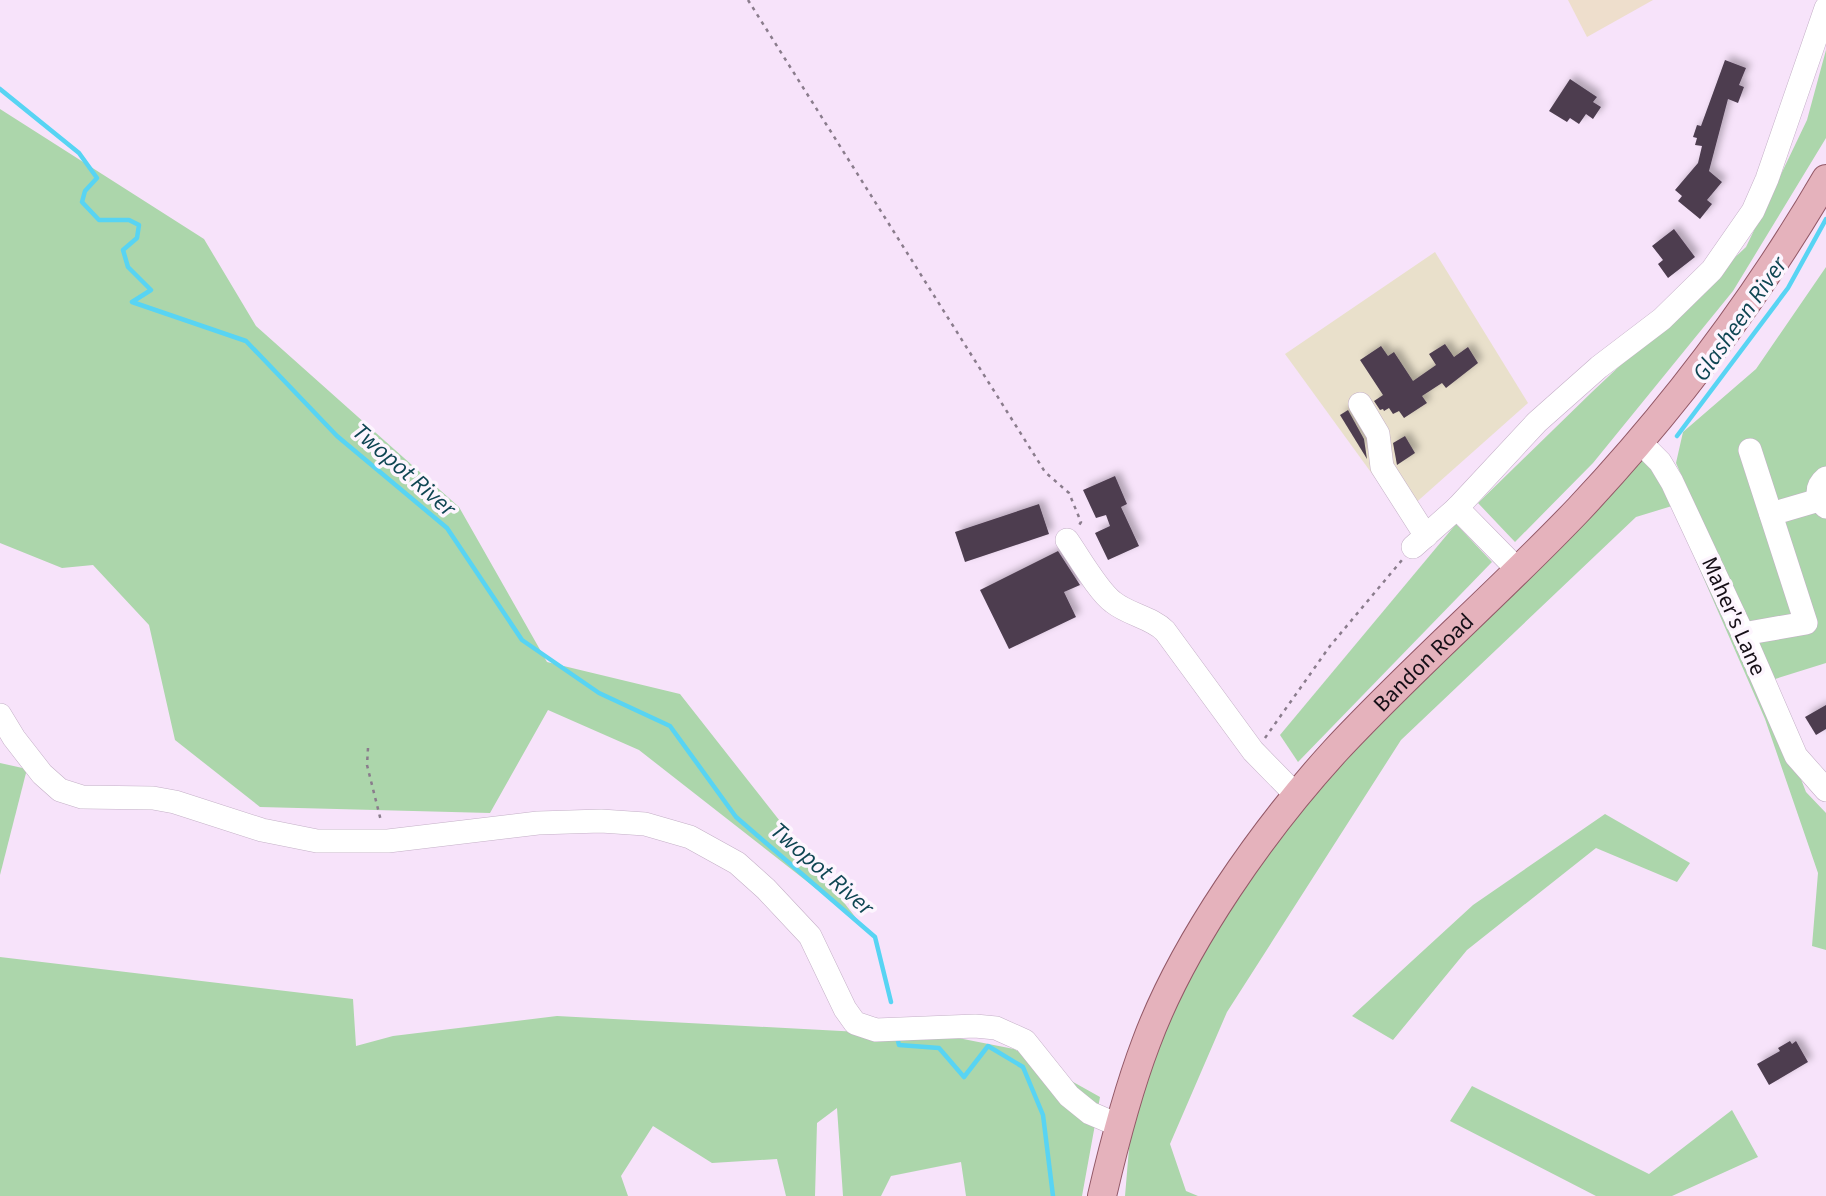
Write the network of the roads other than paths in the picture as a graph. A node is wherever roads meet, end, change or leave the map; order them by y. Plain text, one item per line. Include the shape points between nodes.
1 (1826, 8) edge
2 (1826, 179) edge
3 (1360, 404) dead end
4 (1640, 442) junction
5 (1749, 450) dead end
6 (1824, 495) edge
7 (1457, 508) junction
8 (1771, 514) junction
9 (1067, 541) road end
10 (1517, 569) junction
11 (1743, 634) junction
12 (0, 715) edge
13 (1826, 790) edge
14 (1297, 796) junction
15 (1118, 1125) junction
16 (1102, 1196) edge

1 - 7 street via 1767,179 1753,211 1712,270 1537,422
2 - 4 main road, Bandon Road via 1754,296
3 - 7 street via 1378,434 1382,467 1420,542
4 - 10 main road, Bandon Road
4 - 11 street, Maher's Lane via 1672,482
5 - 8 street
6 - 8 street
7 - 10 street
8 - 11 street via 1806,623
9 - 14 street via 1110,601 1165,631 1253,751
10 - 14 main road, Bandon Road via 1334,752
11 - 13 street, Maher's Lane via 1796,756
12 - 15 street via 42,774 60,790 82,797 175,802 262,830 317,841 388,841 538,823 601,821 645,824 690,837 737,863 810,936 855,1023 876,1030 996,1028 1024,1041 1069,1096 1090,1114
14 - 15 main road, Bandon Road via 1241,870 1173,984 1147,1041
15 - 16 main road, Bandon Road

